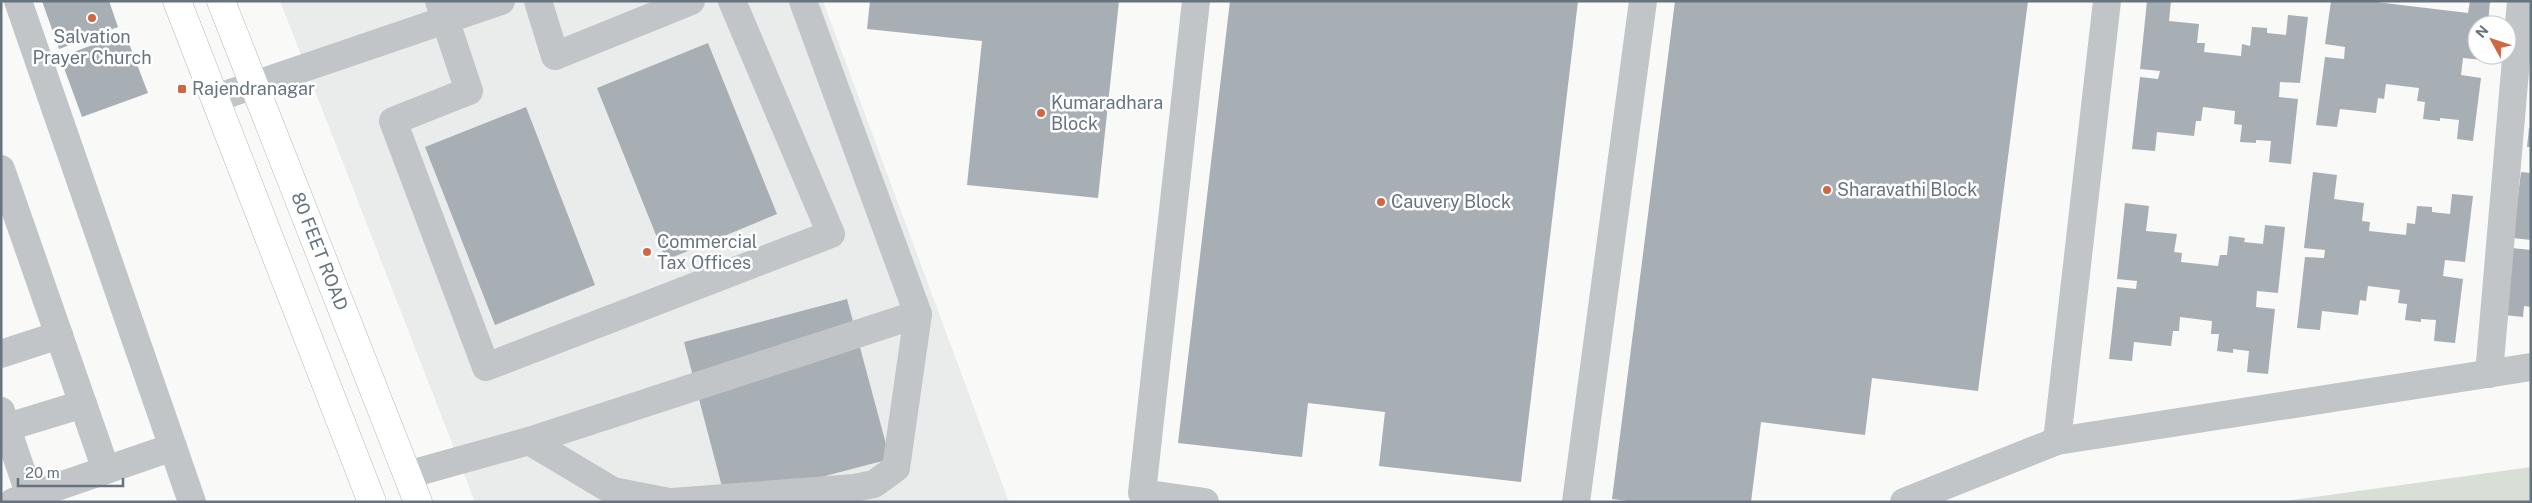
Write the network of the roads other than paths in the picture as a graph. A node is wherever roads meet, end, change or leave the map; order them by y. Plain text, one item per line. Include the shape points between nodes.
1 (18, 1) edge
2 (177, 1) edge
3 (221, 1) edge
4 (501, 1) edge
5 (538, 1) edge
6 (692, 1) edge
7 (732, 1) edge
8 (803, 1) edge
9 (1196, 1) edge
10 (1643, 1) edge
11 (2107, 1) edge
12 (2521, 1) edge
13 (442, 11) edge
14 (254, 87) junction
15 (216, 98) junction
16 (1, 169) edge
17 (918, 314) junction
18 (59, 335) junction
19 (1, 354) edge
20 (2531, 367) edge
21 (2489, 374) junction
22 (83, 404) junction
23 (3, 423) edge
24 (529, 441) junction
25 (2057, 441) junction
26 (173, 447) junction
27 (106, 470) junction
28 (407, 475) junction
29 (1142, 497) edge
30 (21, 499) edge
31 (192, 502) edge
32 (372, 502) edge
33 (418, 502) edge
34 (671, 502) edge
35 (1205, 502) edge
36 (1576, 502) edge
37 (1904, 502) edge

1 - 26 street
2 - 15 main road
3 - 14 main road, 80 FEET ROAD
4 - 13 street
5 - 6 street via 555,56
7 - 13 street via 831,234 486,367 393,121 469,92
8 - 17 street
9 - 29 street
10 - 36 street
11 - 25 street
12 - 21 street
13 - 14 street
14 - 15 street
14 - 28 main road, 80 FEET ROAD
15 - 32 main road
16 - 18 street
17 - 24 street
17 - 34 street via 896,468 874,484 854,488
18 - 19 street
18 - 22 street
20 - 21 street
21 - 25 street
22 - 23 street
22 - 27 street
23 - 30 street
24 - 28 street
24 - 34 street via 613,491
25 - 37 street
26 - 27 street
26 - 31 street
27 - 30 street
28 - 33 main road, 80 FEET ROAD
29 - 35 street

